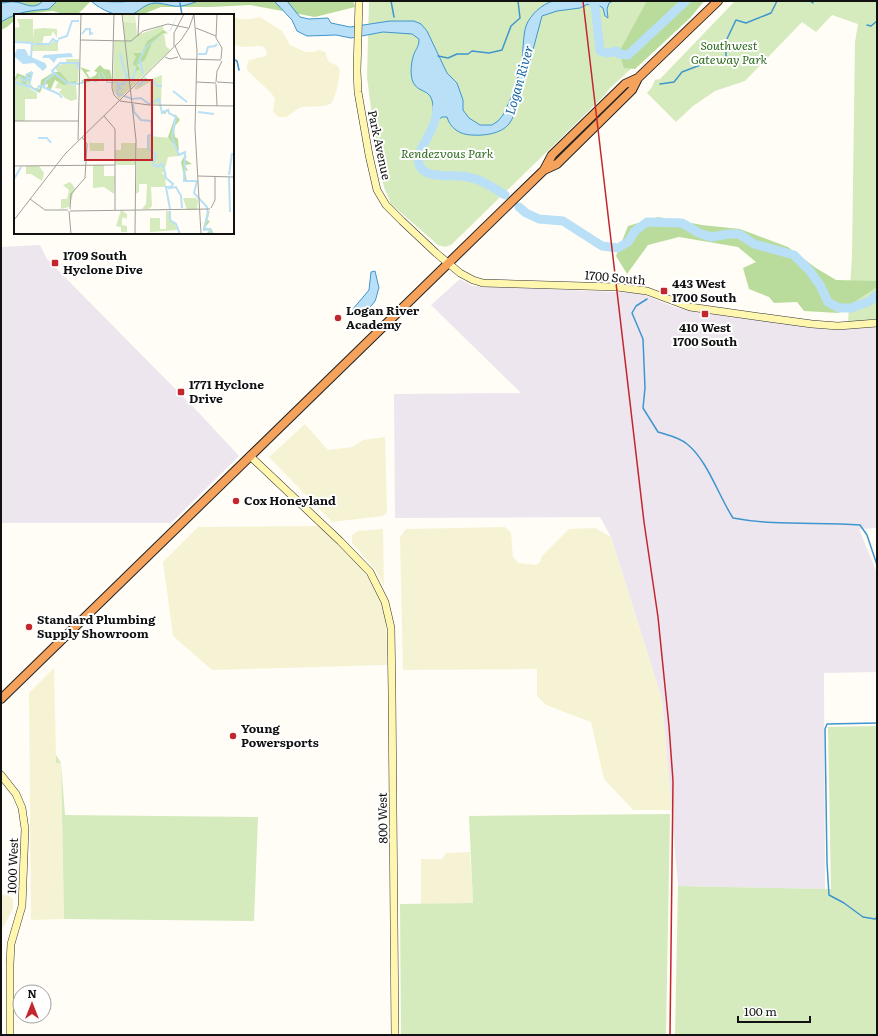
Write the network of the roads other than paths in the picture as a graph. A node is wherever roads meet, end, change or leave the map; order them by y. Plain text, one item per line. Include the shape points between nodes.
1 (359, 1) edge
2 (718, 1) edge
3 (449, 263) junction
4 (877, 323) edge
5 (250, 456) junction
6 (1, 699) edge
7 (1, 775) edge
8 (10, 1035) edge
9 (395, 1035) edge

1 - 3 street, Park Avenue via 358,92 367,149 377,190 386,205
2 - 3 highway via 638,78 632,90 569,153 557,164 544,170
3 - 4 street, 1700 South via 460,273 483,283 617,287 647,291 690,307 768,318 838,326
3 - 5 highway
5 - 6 highway
5 - 9 street, 800 West via 340,540 370,572 385,602 391,628
7 - 8 street, 1000 West via 16,794 22,808 25,829 22,906 11,944

